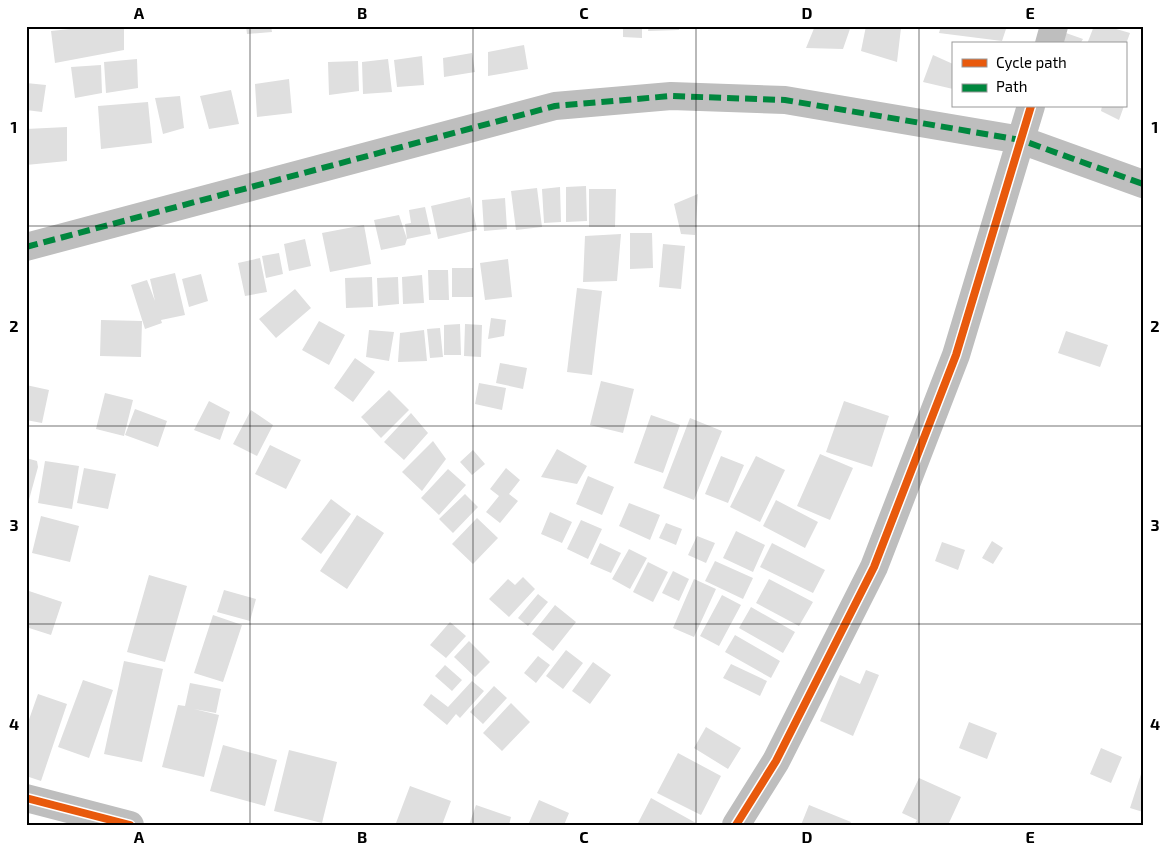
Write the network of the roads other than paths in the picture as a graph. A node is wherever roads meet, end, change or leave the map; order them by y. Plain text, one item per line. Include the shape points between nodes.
1 (1054, 26) edge
2 (1050, 42) edge
3 (1030, 108) edge
4 (1021, 140) junction
5 (1143, 184) edge
6 (26, 247) edge
7 (26, 798) edge
8 (130, 825) edge
9 (736, 825) edge

1 - 2 street
3 - 4 street
4 - 5 street
4 - 6 street via 786,100 671,96 555,106
4 - 9 street via 956,355 874,566 776,761
7 - 8 street

